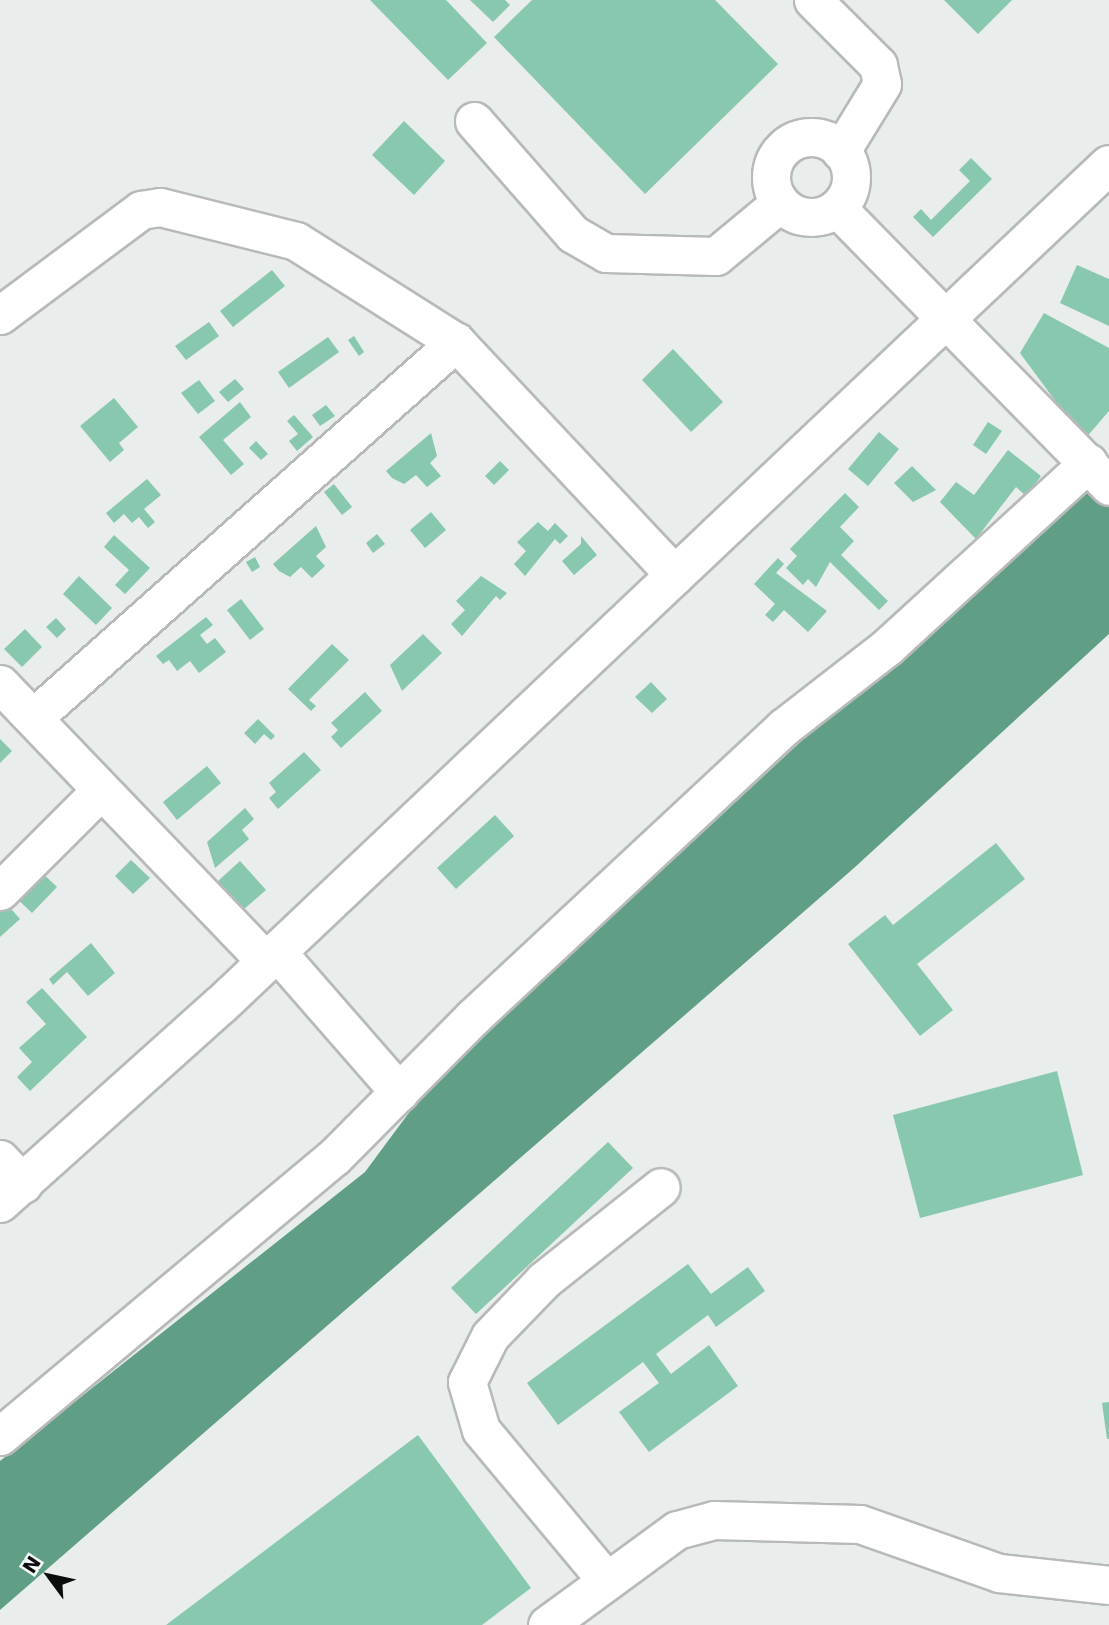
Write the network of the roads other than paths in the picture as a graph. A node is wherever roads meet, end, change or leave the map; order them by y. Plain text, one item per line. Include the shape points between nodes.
1 (813, 0) edge
2 (474, 121) dead end
3 (841, 151) junction
4 (1109, 164) edge
5 (780, 203) junction
6 (837, 208) junction
7 (0, 315) edge
8 (946, 319) junction
9 (456, 342) junction
10 (1098, 475) edge
11 (675, 575) junction
12 (0, 684) edge
13 (34, 717) junction
14 (100, 791) junction
15 (0, 891) edge
16 (272, 957) junction
17 (398, 1092) junction
18 (8, 1182) edge
19 (661, 1186) dead end
20 (0, 1436) edge
21 (606, 1580) junction
22 (1109, 1586) edge
23 (547, 1625) edge

1 - 3 street via 878,65 882,84
2 - 5 street via 573,233 606,253 716,256
3 - 5 street via 812,137 786,146 772,167
3 - 6 street via 850,184
4 - 8 main road
5 - 6 street via 814,218
6 - 8 street
7 - 9 street via 58,277 125,220 160,207 306,245
8 - 10 street
8 - 11 main road
9 - 11 street
9 - 13 street
10 - 17 street via 784,727
11 - 16 main road
12 - 13 street
13 - 14 street
14 - 15 street
14 - 16 street
16 - 17 street
16 - 18 main road
17 - 20 street via 334,1157
19 - 21 street via 544,1280 490,1336 467,1382 481,1430
21 - 22 street via 677,1530 714,1520 821,1518 860,1524 999,1573
21 - 23 street

